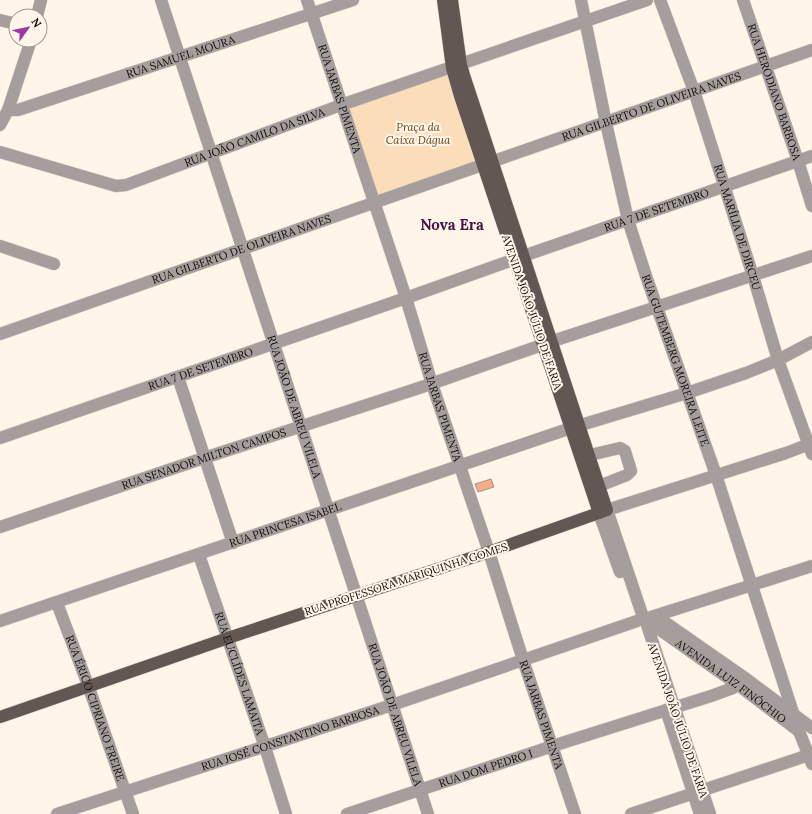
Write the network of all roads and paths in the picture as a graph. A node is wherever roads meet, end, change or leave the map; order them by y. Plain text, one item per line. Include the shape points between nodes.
1 (161, 0) edge
2 (306, 0) edge
3 (353, 0) edge
4 (443, 0) edge
5 (452, 0) edge
6 (581, 0) edge
7 (647, 0) edge
8 (660, 0) edge
9 (743, 0) edge
10 (312, 14) junction
11 (585, 21) junction
12 (451, 31) junction
13 (28, 48) edge
14 (812, 50) edge
15 (179, 58) junction
16 (456, 66) junction
17 (766, 66) junction
18 (694, 91) junction
19 (341, 105) junction
20 (8, 110) junction
21 (606, 123) junction
22 (0, 125) edge
23 (0, 152) edge
24 (212, 153) junction
25 (812, 156) edge
26 (798, 161) junction
27 (487, 163) junction
28 (725, 186) junction
29 (373, 204) junction
30 (812, 206) edge
31 (628, 220) junction
32 (0, 246) edge
33 (242, 248) junction
34 (812, 256) edge
35 (518, 257) junction
36 (54, 264) dead end
37 (753, 276) junction
38 (406, 298) junction
39 (657, 307) junction
40 (0, 334) edge
41 (812, 342) edge
42 (273, 343) junction
43 (547, 343) junction
44 (778, 360) junction
45 (178, 378) junction
46 (432, 384) junction
47 (687, 393) junction
48 (300, 427) junction
49 (575, 427) junction
50 (0, 438) edge
51 (811, 447) edge
52 (590, 455) junction
53 (204, 458) junction
54 (460, 466) junction
55 (716, 475) junction
56 (600, 486) junction
57 (329, 510) junction
58 (603, 512) junction
59 (0, 527) edge
60 (232, 543) junction
61 (490, 552) junction
62 (199, 555) junction
63 (812, 566) edge
64 (752, 585) junction
65 (356, 595) junction
66 (57, 603) junction
67 (644, 620) junction
68 (0, 621) edge
69 (228, 638) junction
70 (523, 660) junction
71 (742, 681) junction
72 (88, 686) junction
73 (392, 705) junction
74 (670, 709) junction
75 (794, 715) junction
76 (0, 716) edge
77 (812, 728) edge
78 (799, 731) junction
79 (812, 740) edge
80 (552, 746) junction
81 (265, 747) junction
82 (811, 758) edge
83 (420, 790) junction
84 (126, 792) junction
85 (698, 792) junction
86 (57, 814) edge
87 (133, 814) edge
88 (286, 814) edge
89 (347, 814) edge
90 (428, 814) edge
91 (575, 814) edge
92 (631, 814) edge
93 (700, 814) edge
94 (710, 814) edge

1 - 15 street, RUA JOÃO DE ABREU VILELA
2 - 10 street, RUA JARBAS PIMENTA
3 - 10 street, RUA SAMUEL MOURA
4 - 12 main road, AVENIDA JOÃO JÚLIO DE FARIA
5 - 12 main road, AVENIDA JOÃO JÚLIO DE FARIA
6 - 11 street, RUA GUTEMBERG MOREIRA LEITE
7 - 11 street, RUA JOÃO CAMILO DA SILVA
8 - 18 street, RUA MARÍLIA DE DIRCEU
9 - 17 street, RUA HERODIANO BARBOSA
10 - 15 street, RUA SAMUEL MOURA
10 - 19 street, RUA JARBAS PIMENTA
11 - 16 street, RUA JOÃO CAMILO DA SILVA
11 - 21 street, RUA GUTEMBERG MOREIRA LEITE
12 - 16 main road, AVENIDA JOÃO JÚLIO DE FARIA
13 - 20 street
14 - 17 street, RUA GILBERTO DE OLIVEIRA NAVES
15 - 20 street, RUA SAMUEL MOURA via 18,110
15 - 24 street, RUA JOÃO DE ABREU VILELA
16 - 19 street, RUA JOÃO CAMILO DA SILVA
16 - 27 main road, AVENIDA JOÃO JÚLIO DE FARIA
17 - 18 street, RUA GILBERTO DE OLIVEIRA NAVES
17 - 26 street, RUA HERODIANO BARBOSA
18 - 21 street, RUA GILBERTO DE OLIVEIRA NAVES
18 - 28 street, RUA MARÍLIA DE DIRCEU
19 - 24 street, RUA JOÃO CAMILO DA SILVA
19 - 29 street, RUA JARBAS PIMENTA
20 - 22 street
21 - 27 street, RUA GILBERTO DE OLIVEIRA NAVES
21 - 31 street, RUA GUTEMBERG MOREIRA LEITE
23 - 24 street, RUA JOÃO CAMILO DA SILVA via 116,186 126,185
24 - 33 street, RUA JOÃO DE ABREU VILELA
25 - 26 street, RUA 7 DE SETEMBRO
26 - 28 street, RUA 7 DE SETEMBRO
26 - 30 street, RUA HERODIANO BARBOSA
27 - 29 street, RUA GILBERTO DE OLIVEIRA NAVES
27 - 35 main road, AVENIDA JOÃO JÚLIO DE FARIA
28 - 31 street, RUA 7 DE SETEMBRO
28 - 37 street, RUA MARÍLIA DE DIRCEU
29 - 33 street, RUA GILBERTO DE OLIVEIRA NAVES
29 - 38 street, RUA JARBAS PIMENTA
31 - 35 street, RUA 7 DE SETEMBRO
31 - 39 street, RUA GUTEMBERG MOREIRA LEITE
32 - 36 street
33 - 40 street, RUA GILBERTO DE OLIVEIRA NAVES
33 - 42 street, RUA JOÃO DE ABREU VILELA
34 - 37 street, RUA SENADOR MILTON CAMPOS
35 - 38 street, RUA 7 DE SETEMBRO
35 - 43 main road, AVENIDA JOÃO JÚLIO DE FARIA
37 - 39 street, RUA SENADOR MILTON CAMPOS
37 - 44 street, RUA MARÍLIA DE DIRCEU
38 - 42 street, RUA 7 DE SETEMBRO
38 - 46 street, RUA JARBAS PIMENTA
39 - 43 street, RUA SENADOR MILTON CAMPOS
39 - 47 street, RUA GUTEMBERG MOREIRA LEITE
41 - 44 street, RUA PRINCESA ISABEL
42 - 45 street, RUA 7 DE SETEMBRO
42 - 48 street, RUA JOÃO DE ABREU VILELA
43 - 46 street, RUA SENADOR MILTON CAMPOS
43 - 49 main road, AVENIDA JOÃO JÚLIO DE FARIA
44 - 47 street, RUA PRINCESA ISABEL
44 - 51 street, RUA MARÍLIA DE DIRCEU
45 - 50 street, RUA 7 DE SETEMBRO
45 - 53 street
46 - 48 street, RUA SENADOR MILTON CAMPOS
46 - 54 street, RUA JARBAS PIMENTA
47 - 49 street, RUA PRINCESA ISABEL
47 - 55 street, RUA GUTEMBERG MOREIRA LEITE
48 - 53 street, RUA SENADOR MILTON CAMPOS
48 - 57 street, RUA JOÃO DE ABREU VILELA
49 - 52 main road, AVENIDA JOÃO JÚLIO DE FARIA
49 - 54 street, RUA PRINCESA ISABEL
49 - 58 main road, AVENIDA JOÃO JÚLIO DE FARIA
51 - 55 street, RUA PROFESSORA MARIQUINHA GOMES
52 - 56 main road, AVENIDA JOÃO JÚLIO DE FARIA
52 - 56 street via 620,448 625,451 630,471 627,476
53 - 59 street, RUA SENADOR MILTON CAMPOS
53 - 60 street
54 - 57 street, RUA PRINCESA ISABEL
54 - 61 street, RUA JARBAS PIMENTA
55 - 58 street, RUA PROFESSORA MARIQUINHA GOMES
55 - 64 street, RUA GUTEMBERG MOREIRA LEITE
56 - 58 main road, AVENIDA JOÃO JÚLIO DE FARIA
57 - 60 street, RUA PRINCESA ISABEL
57 - 65 street, RUA JOÃO DE ABREU VILELA
58 - 61 main road, RUA PROFESSORA MARIQUINHA GOMES
58 - 67 street, AVENIDA JOÃO JÚLIO DE FARIA
60 - 62 street, RUA PRINCESA ISABEL
61 - 65 main road, RUA PROFESSORA MARIQUINHA GOMES
61 - 70 street, RUA JARBAS PIMENTA
62 - 66 street, RUA PRINCESA ISABEL
62 - 69 street, RUA EUCLÍDES LAMAITA
63 - 64 street, RUA JOSÉ CONSTANTINO BARBOSA
64 - 67 street, RUA JOSÉ CONSTANTINO BARBOSA
64 - 75 street, RUA GUTEMBERG MOREIRA LEITE
65 - 69 main road, RUA PROFESSORA MARIQUINHA GOMES
65 - 73 street, RUA JOÃO DE ABREU VILELA
66 - 68 street, RUA PRINCESA ISABEL
66 - 72 street, RUA ÉRICO CIPRIANO FREIRE
67 - 70 street, RUA JOSÉ CONSTANTINO BARBOSA
67 - 71 street, AVENIDA LUIZ FINÓCHIO via 694,647
67 - 74 street, AVENIDA JOÃO JÚLIO DE FARIA
69 - 72 main road, RUA PROFESSORA MARIQUINHA GOMES
69 - 81 street, RUA EUCLÍDES LAMAITA
70 - 73 street, RUA JOSÉ CONSTANTINO BARBOSA
70 - 80 street, RUA JARBAS PIMENTA
71 - 74 street, RUA DOM PEDRO I via 721,693
71 - 75 street, AVENIDA LUIZ FINÓCHIO
71 - 78 street, AVENIDA LUIZ FINÓCHIO
72 - 76 main road, RUA PROFESSORA MARIQUINHA GOMES
72 - 84 street, RUA ÉRICO CIPRIANO FREIRE
73 - 81 street, RUA JOSÉ CONSTANTINO BARBOSA
73 - 83 street, RUA JOÃO DE ABREU VILELA
74 - 80 street, RUA DOM PEDRO I
74 - 85 street, AVENIDA JOÃO JÚLIO DE FARIA
75 - 77 street, AVENIDA LUIZ FINÓCHIO
75 - 78 street, RUA GUTEMBERG MOREIRA LEITE
78 - 79 street, AVENIDA LUIZ FINÓCHIO
78 - 82 street
80 - 83 street, RUA DOM PEDRO I
80 - 91 street, RUA JARBAS PIMENTA
81 - 84 street, RUA JOSÉ CONSTANTINO BARBOSA
81 - 88 street, RUA EUCLÍDES LAMAITA
82 - 85 street
83 - 89 street, RUA DOM PEDRO I
83 - 90 street, RUA JOÃO DE ABREU VILELA
84 - 86 street, RUA JOSÉ CONSTANTINO BARBOSA
84 - 87 street, RUA ÉRICO CIPRIANO FREIRE
85 - 92 street
85 - 93 street, AVENIDA JOÃO JÚLIO DE FARIA
85 - 94 street, AVENIDA JOÃO JÚLIO DE FARIA

